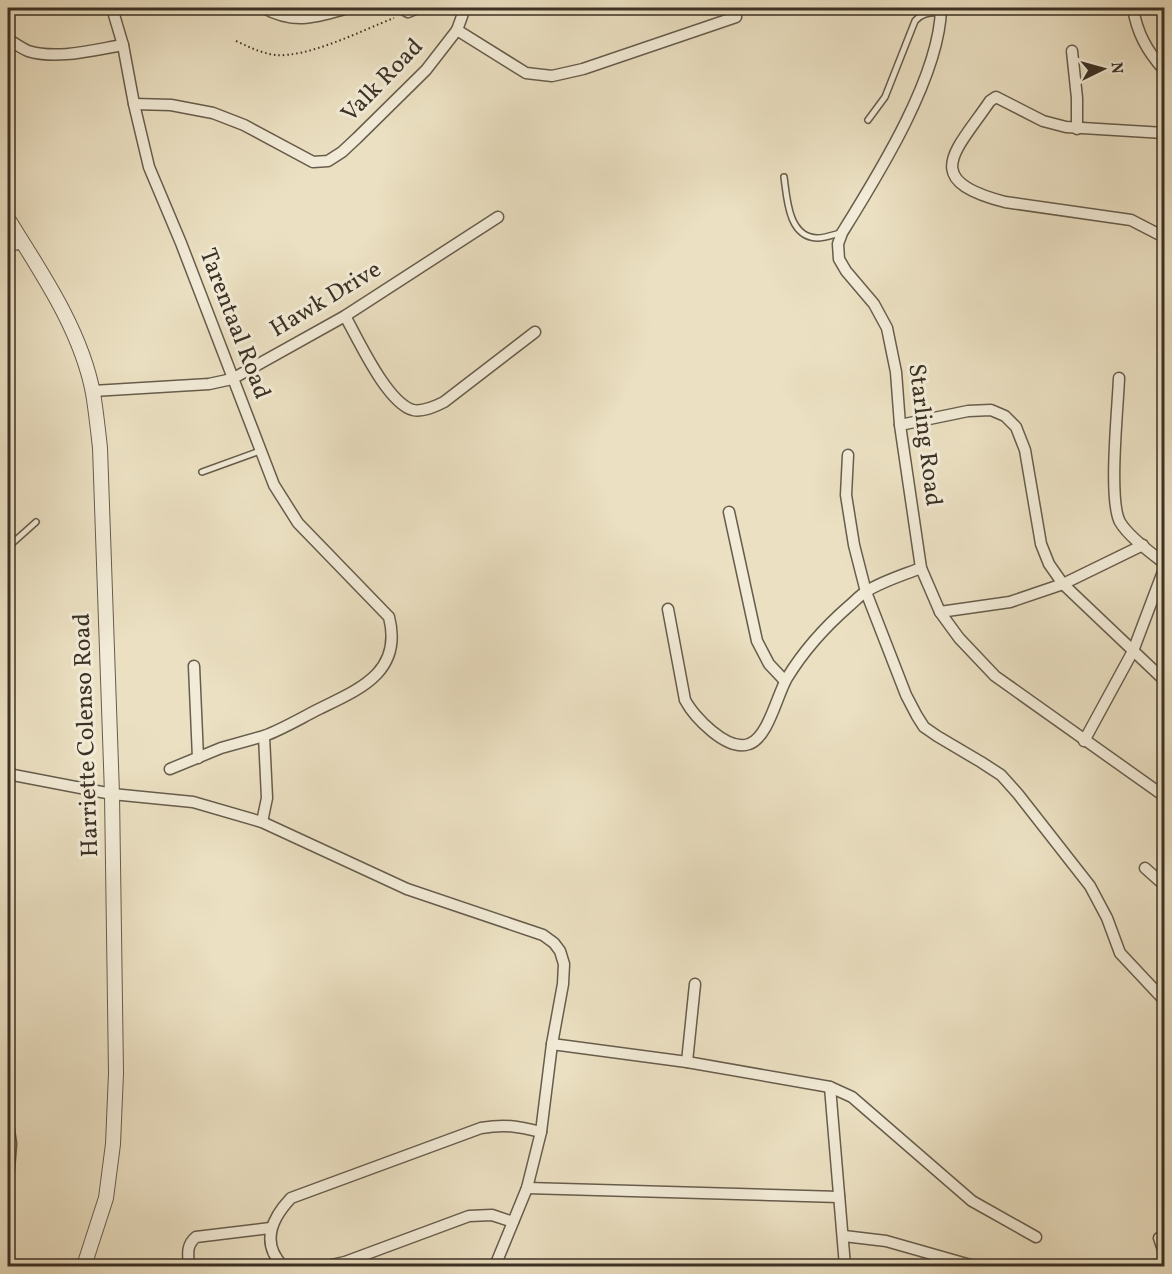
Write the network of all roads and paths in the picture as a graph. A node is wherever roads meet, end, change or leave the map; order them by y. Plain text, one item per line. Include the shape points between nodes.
1 (112, 8) edge
2 (264, 8) edge
3 (348, 8) edge
4 (465, 8) edge
5 (1133, 8) edge
6 (409, 9) edge
7 (941, 10) edge
8 (736, 17) dead end
9 (457, 30) junction
10 (8, 39) edge
11 (236, 41) dead end
12 (123, 45) junction
13 (1072, 51) dead end
14 (1164, 70) edge
15 (134, 104) junction
16 (868, 120) dead end
17 (1077, 129) junction
18 (1164, 133) edge
19 (784, 177) dead end
20 (498, 216) dead end
21 (8, 219) edge
22 (842, 232) junction
23 (1164, 237) edge
24 (23, 243) junction
25 (8, 246) edge
26 (345, 316) junction
27 (535, 332) dead end
28 (1119, 378) dead end
29 (232, 379) junction
30 (93, 392) junction
31 (900, 425) junction
32 (260, 451) junction
33 (848, 455) dead end
34 (202, 472) dead end
35 (729, 512) dead end
36 (36, 522) dead end
37 (1143, 545) junction
38 (8, 547) edge
39 (1164, 563) edge
40 (921, 568) junction
41 (1164, 568) edge
42 (1063, 584) junction
43 (866, 592) junction
44 (668, 609) dead end
45 (940, 612) junction
46 (1133, 651) junction
47 (194, 666) dead end
48 (1164, 680) edge
49 (785, 681) junction
50 (264, 736) junction
51 (1084, 741) junction
52 (198, 758) junction
53 (170, 769) dead end
54 (8, 774) edge
55 (112, 794) junction
56 (1164, 796) edge
57 (262, 822) junction
58 (1145, 868) dead end
59 (1164, 885) edge
60 (695, 984) dead end
61 (1164, 1000) edge
62 (552, 1044) junction
63 (687, 1062) junction
64 (830, 1087) junction
65 (8, 1123) edge
66 (541, 1132) junction
67 (8, 1181) edge
68 (527, 1188) junction
69 (839, 1197) junction
70 (513, 1222) junction
71 (270, 1228) junction
72 (844, 1236) junction
73 (1036, 1237) dead end
74 (1159, 1238) dead end
75 (1164, 1253) edge
76 (84, 1266) edge
77 (189, 1266) edge
78 (283, 1266) edge
79 (327, 1266) edge
80 (495, 1266) edge
81 (845, 1266) edge
82 (974, 1266) edge

1 - 12 street, Tarentaal Road
2 - 3 street via 292,19
4 - 9 street, Valk Road
5 - 14 street via 1142,41
6 - 11 path via 348,37 297,53 276,55
7 - 16 lane via 925,13 915,21 885,97
7 - 22 street, Starling Road via 926,76 909,115
8 - 9 street via 584,69 552,76 526,74
9 - 15 street, Valk Road via 426,70 328,161 313,162 213,113 189,107
10 - 12 street via 42,54
12 - 15 street, Tarentaal Road
13 - 17 street
15 - 29 street, Tarentaal Road via 150,166
17 - 18 street
17 - 23 street via 1043,121 994,97 953,155 952,174 986,197 1131,220
19 - 22 lane via 788,209 798,228 819,238
20 - 26 street, Hawk Drive
21 - 24 street, Harriette Colenso Road
22 - 31 street, Starling Road via 839,259 874,304 887,328 896,372
24 - 25 street
24 - 30 street, Harriette Colenso Road via 67,321
26 - 27 street via 387,390 400,404 414,410 430,409 444,402
26 - 29 street, Hawk Drive
28 - 37 street via 1114,483 1117,510 1119,521
29 - 30 street, Hawk Drive
29 - 32 street, Tarentaal Road
30 - 55 street, Harriette Colenso Road via 102,489
31 - 40 street, Starling Road
31 - 42 street via 968,411 991,410 1005,416 1016,427 1025,450 1041,544 1048,564
32 - 34 lane
32 - 50 street, Tarentaal Road via 273,485 298,523 389,617 393,634 387,662 358,690
33 - 43 street via 846,495
35 - 49 street via 757,641 769,664
36 - 38 lane
37 - 39 street
37 - 42 street
40 - 43 street
40 - 45 street, Starling Road
41 - 46 street
42 - 45 street via 1010,602
42 - 46 street
43 - 49 street via 804,651
43 - 61 street via 906,695 924,727 991,768 1018,794 1090,886 1120,953
44 - 49 street via 685,700 698,719 726,742 746,745 761,735
45 - 51 street, Starling Road via 959,639 995,676
46 - 48 street
46 - 51 street
47 - 52 street
50 - 52 street
50 - 57 street via 267,798
51 - 56 street, Starling Road
52 - 53 street
54 - 55 street
55 - 57 street via 193,802
55 - 76 street, Harriette Colenso Road via 116,1073 113,1144 106,1198
57 - 62 street via 407,889 543,935 554,943 564,964
58 - 59 street
60 - 63 street
62 - 63 street
62 - 66 street
63 - 64 street
64 - 69 street
64 - 73 street via 852,1097 972,1201
65 - 67 street
66 - 68 street
66 - 71 street via 503,1124 481,1128 291,1197
68 - 69 street
68 - 70 street
69 - 72 street
70 - 79 street via 492,1215 469,1216
70 - 80 street
71 - 77 street via 196,1238 188,1250
71 - 78 street via 276,1258
72 - 81 street
72 - 82 street via 886,1241
74 - 75 street

